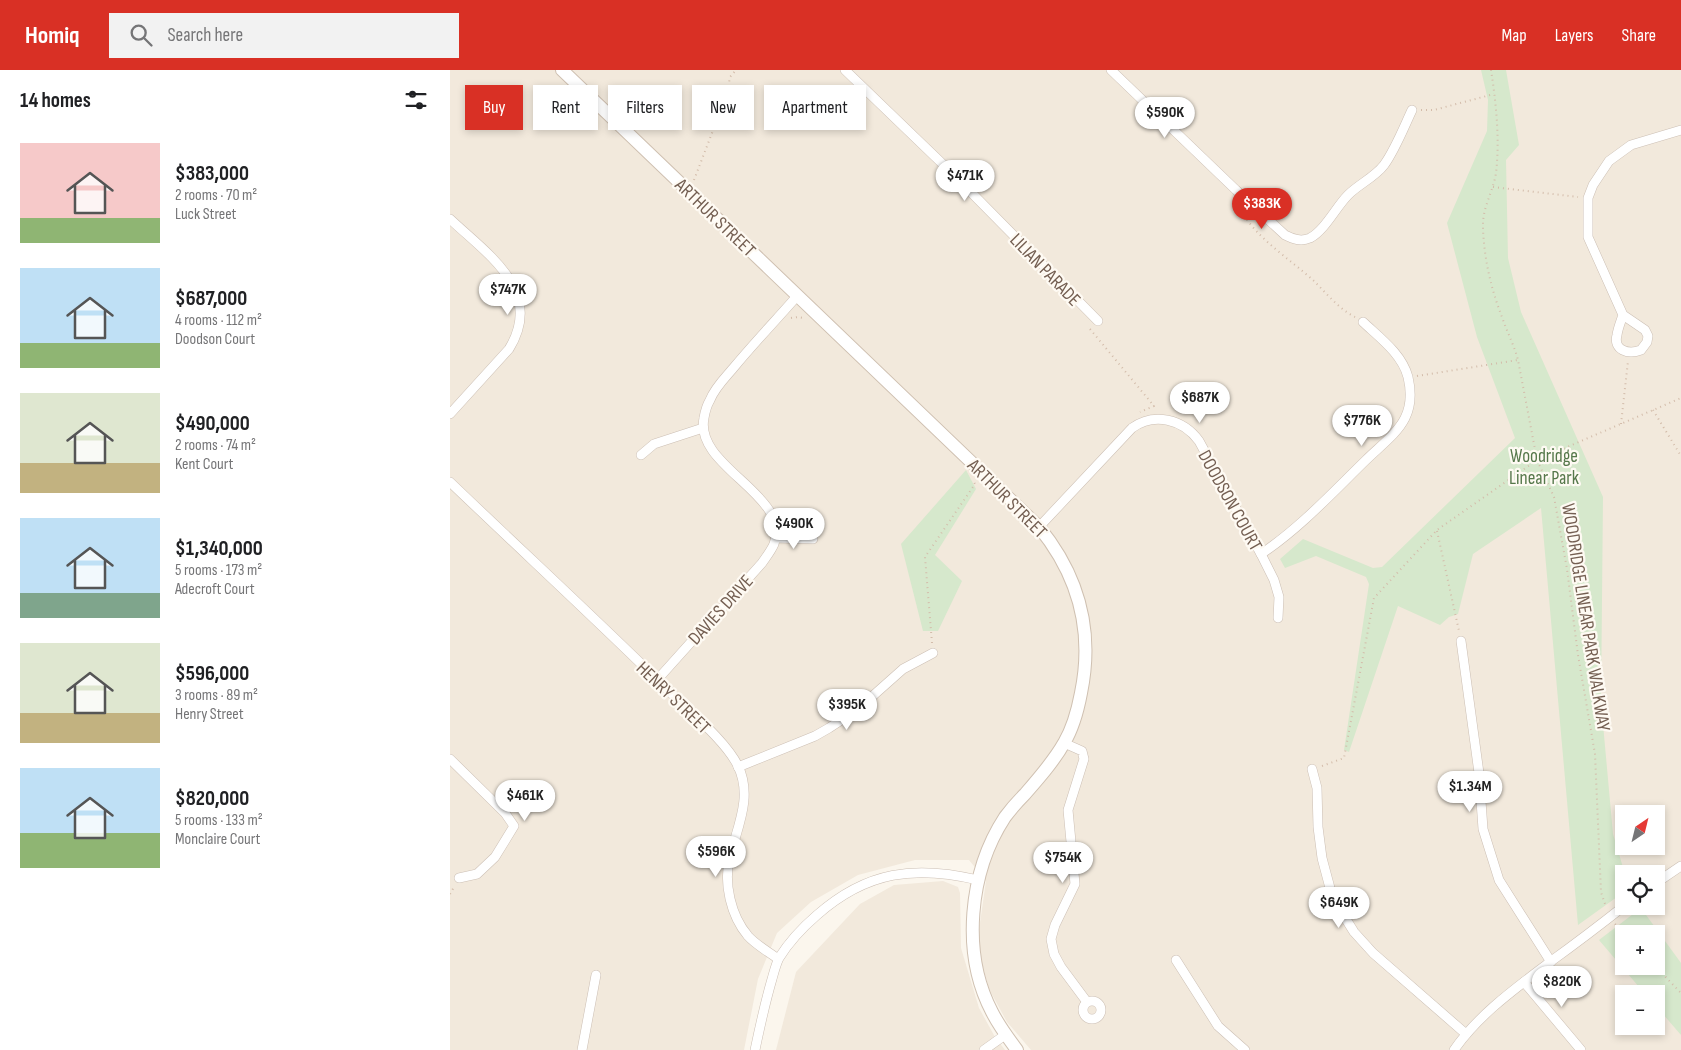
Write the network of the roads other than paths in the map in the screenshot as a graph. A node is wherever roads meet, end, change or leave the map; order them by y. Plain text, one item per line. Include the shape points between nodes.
1 (562, 70) edge
2 (845, 70) edge
3 (1111, 70) edge
4 (1412, 110) road end
5 (1681, 130) edge
6 (450, 219) edge
7 (798, 295) junction
8 (1623, 315) junction
9 (1098, 321) dead end
10 (1363, 322) dead end
11 (450, 414) edge
12 (702, 428) junction
13 (641, 455) dead end
14 (450, 482) edge
15 (1039, 527) junction
16 (776, 538) junction
17 (813, 539) dead end
18 (1261, 554) junction
19 (1278, 618) dead end
20 (1461, 641) road end
21 (933, 653) road end
22 (658, 680) junction
23 (1064, 743) junction
24 (450, 758) edge
25 (738, 766) junction
26 (1312, 769) road end
27 (1681, 866) edge
28 (1665, 877) edge
29 (460, 878) dead end
30 (978, 880) junction
31 (1615, 913) edge
32 (778, 959) junction
33 (1176, 960) dead end
34 (1551, 962) junction
35 (596, 975) dead end
36 (1524, 982) junction
37 (1087, 1002) dead end
38 (1466, 1034) junction
39 (1005, 1035) junction
40 (582, 1050) edge
41 (756, 1050) edge
42 (984, 1050) edge
43 (1017, 1050) edge
44 (1245, 1050) edge
45 (1454, 1050) edge
46 (1581, 1050) edge

1 - 7 street, ARTHUR STREET
2 - 9 street, LILIAN PARADE
3 - 4 street via 1285,235 1302,241 1318,233 1348,195 1384,165
5 - 8 street via 1631,145 1609,161 1588,198 1588,238
6 - 11 street via 510,277 517,293 520,319 509,349
7 - 12 street via 716,390 706,409
7 - 15 street, ARTHUR STREET
8 - 8 street via 1645,330 1647,342 1641,350 1629,352 1620,349 1616,336
10 - 18 street via 1405,369 1410,399 1406,417 1390,437 1294,530
12 - 13 street via 654,444
12 - 16 street via 717,455 767,508 775,524
14 - 22 street, HENRY STREET
15 - 18 street, DOODSON COURT via 1132,428 1144,421 1159,419 1183,426 1195,436
15 - 23 street, ARTHUR STREET via 1052,543 1075,586 1085,631 1086,657 1080,703
16 - 17 street
16 - 22 street, DAVIES DRIVE via 762,563
18 - 19 street, DOODSON COURT via 1276,588
20 - 34 street via 1479,773 1483,829 1499,880
21 - 25 street via 903,670 858,709 829,728
22 - 25 street, HENRY STREET via 725,747
23 - 30 street, ARTHUR STREET via 1038,780 1006,815 994,835
23 - 37 street via 1082,752 1084,758 1068,810 1075,884 1052,938 1054,954
24 - 29 street via 514,826 495,858 477,874
25 - 32 street, HENRY STREET via 744,810 729,859 731,902 749,936
26 - 38 street via 1317,788 1322,858 1339,908 1373,953
27 - 28 street
30 - 32 street via 919,872 887,876 859,886 832,902 807,924
30 - 39 street, ARTHUR STREET via 973,905 975,960 991,1012
31 - 34 street
32 - 41 street
33 - 44 street via 1218,1026
34 - 36 street
35 - 40 street
36 - 38 street
36 - 46 street
38 - 45 street
39 - 42 street
39 - 43 street, ARTHUR STREET

